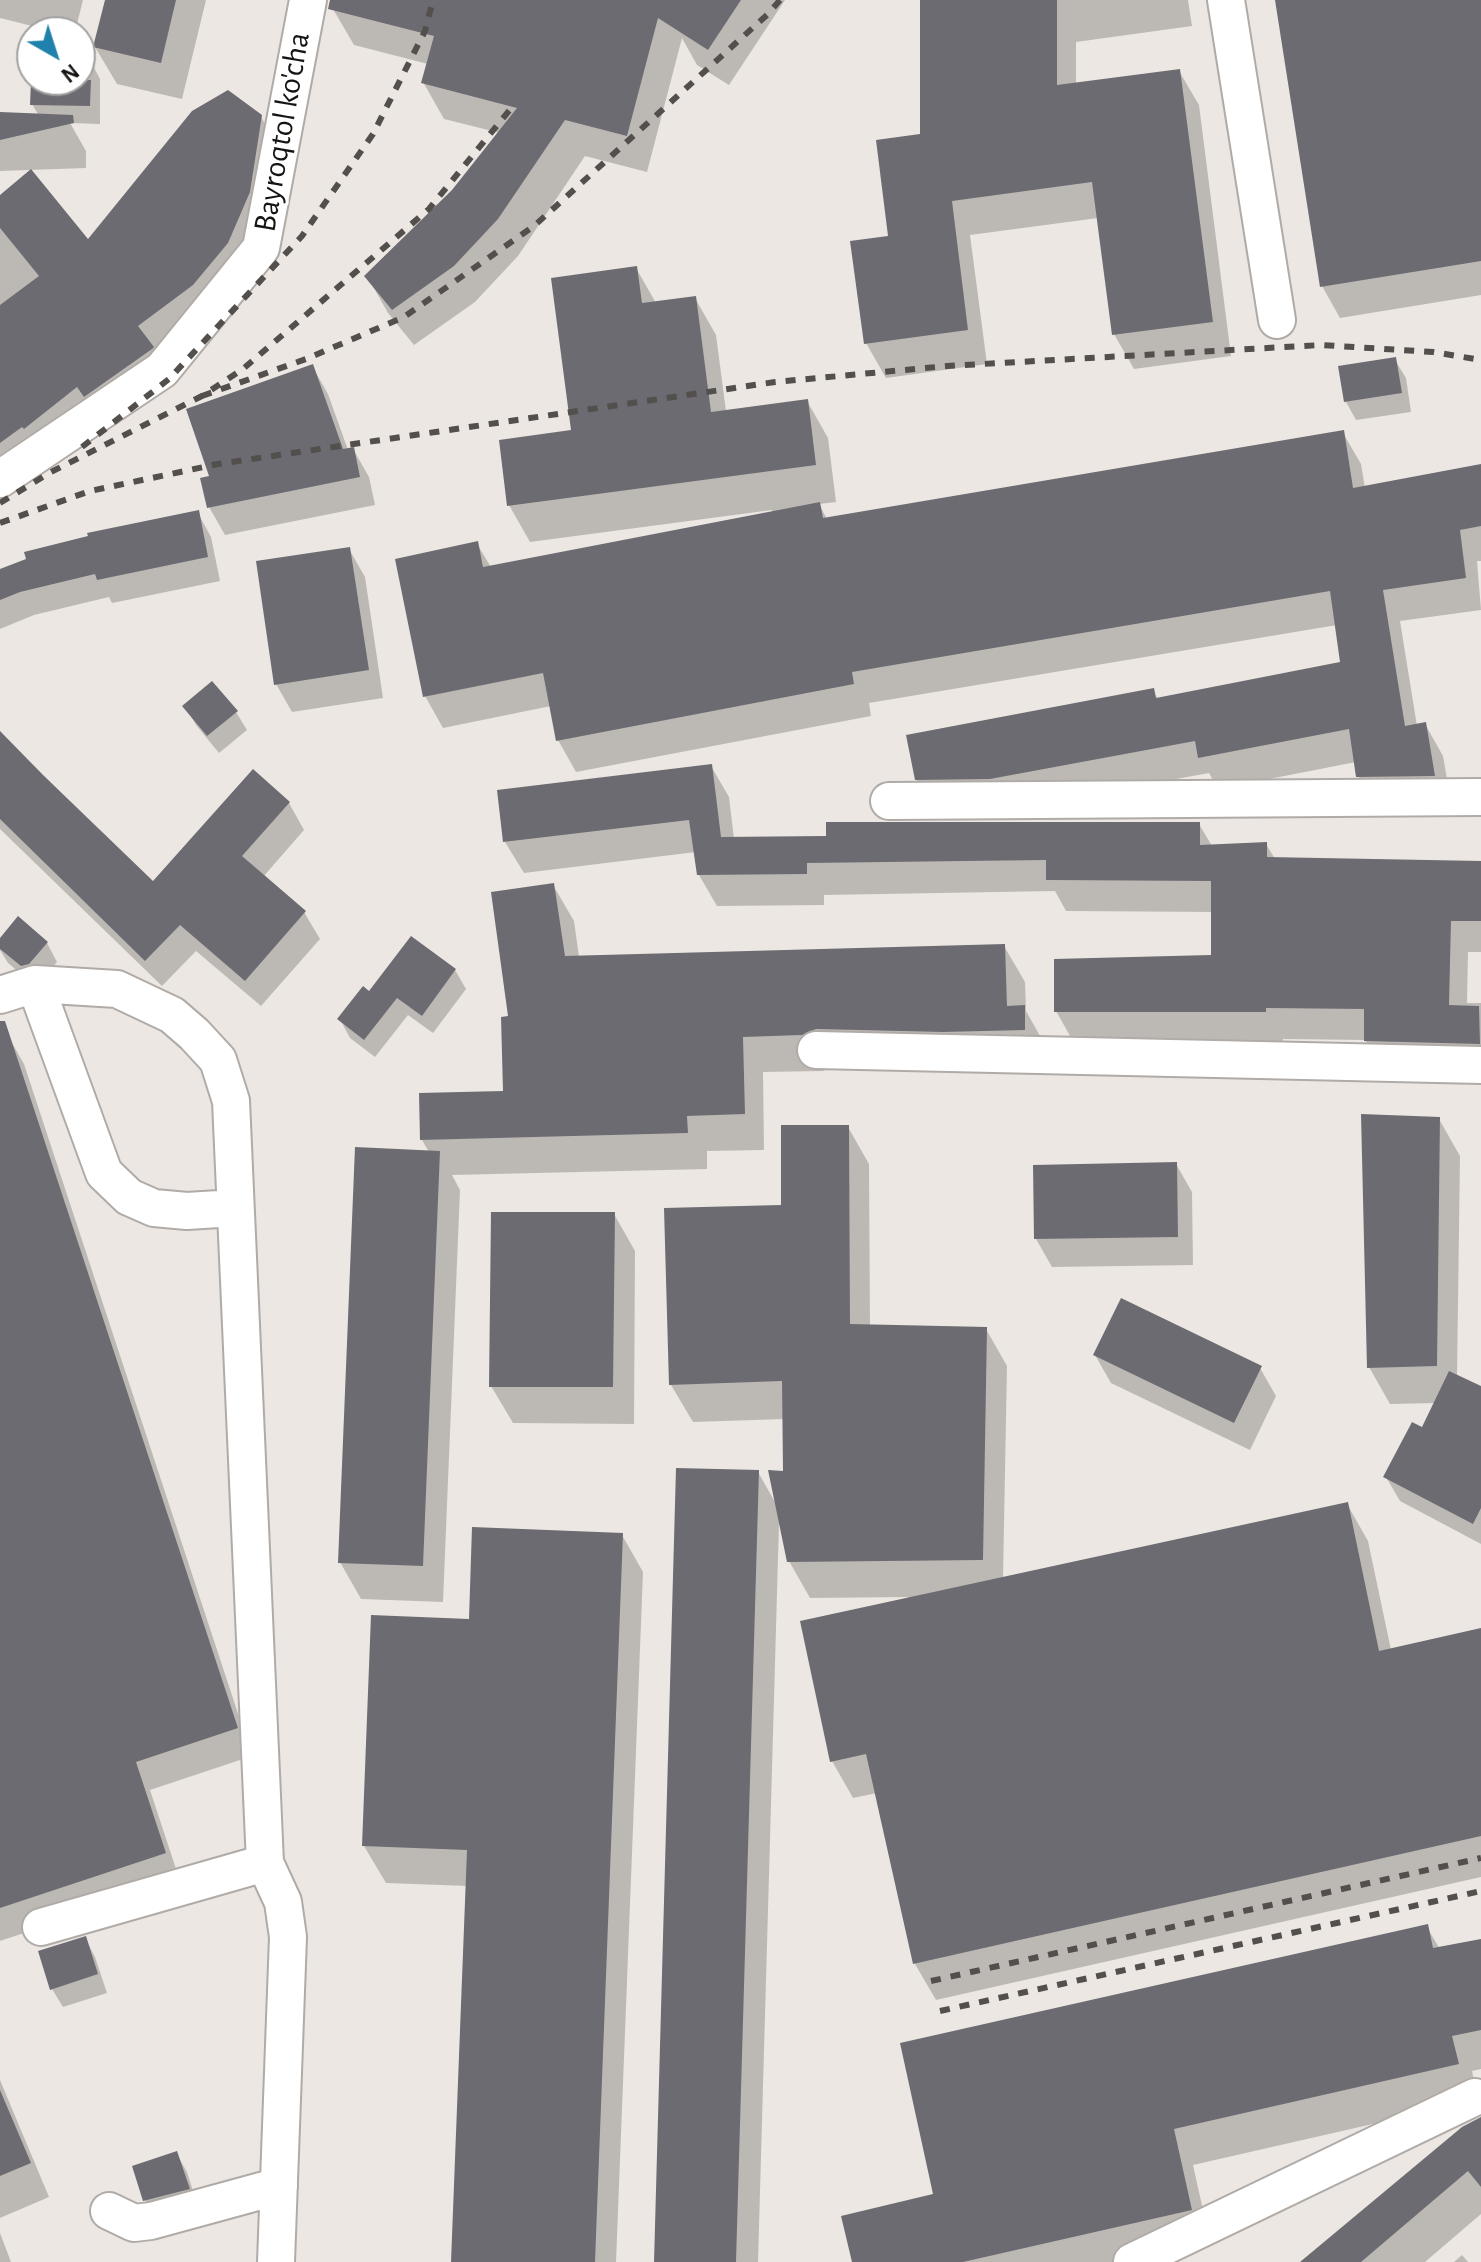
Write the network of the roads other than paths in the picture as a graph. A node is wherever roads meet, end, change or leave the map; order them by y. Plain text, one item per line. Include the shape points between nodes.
1 (308, 0) edge
2 (1226, 0) edge
3 (1277, 320) dead end
4 (0, 479) edge
5 (1481, 797) edge
6 (889, 801) dead end
7 (35, 984) junction
8 (0, 995) edge
9 (816, 1050) dead end
10 (1481, 1065) edge
11 (235, 1208) junction
12 (265, 1863) junction
13 (41, 1927) dead end
14 (1475, 2097) dead end
15 (279, 2186) junction
16 (109, 2211) dead end
17 (276, 2262) edge
18 (1132, 2262) edge

1 - 4 street, Bayroqtol ko'cha via 261,248 162,370
2 - 3 street
5 - 6 street
7 - 8 street
7 - 11 street via 104,1173 129,1197 154,1208
7 - 11 street via 117,989 172,1015 218,1060 231,1101
9 - 10 street
11 - 12 street
12 - 13 street
12 - 15 street via 283,1902 288,1937
14 - 18 street
15 - 16 street via 151,2221 134,2223
15 - 17 street

